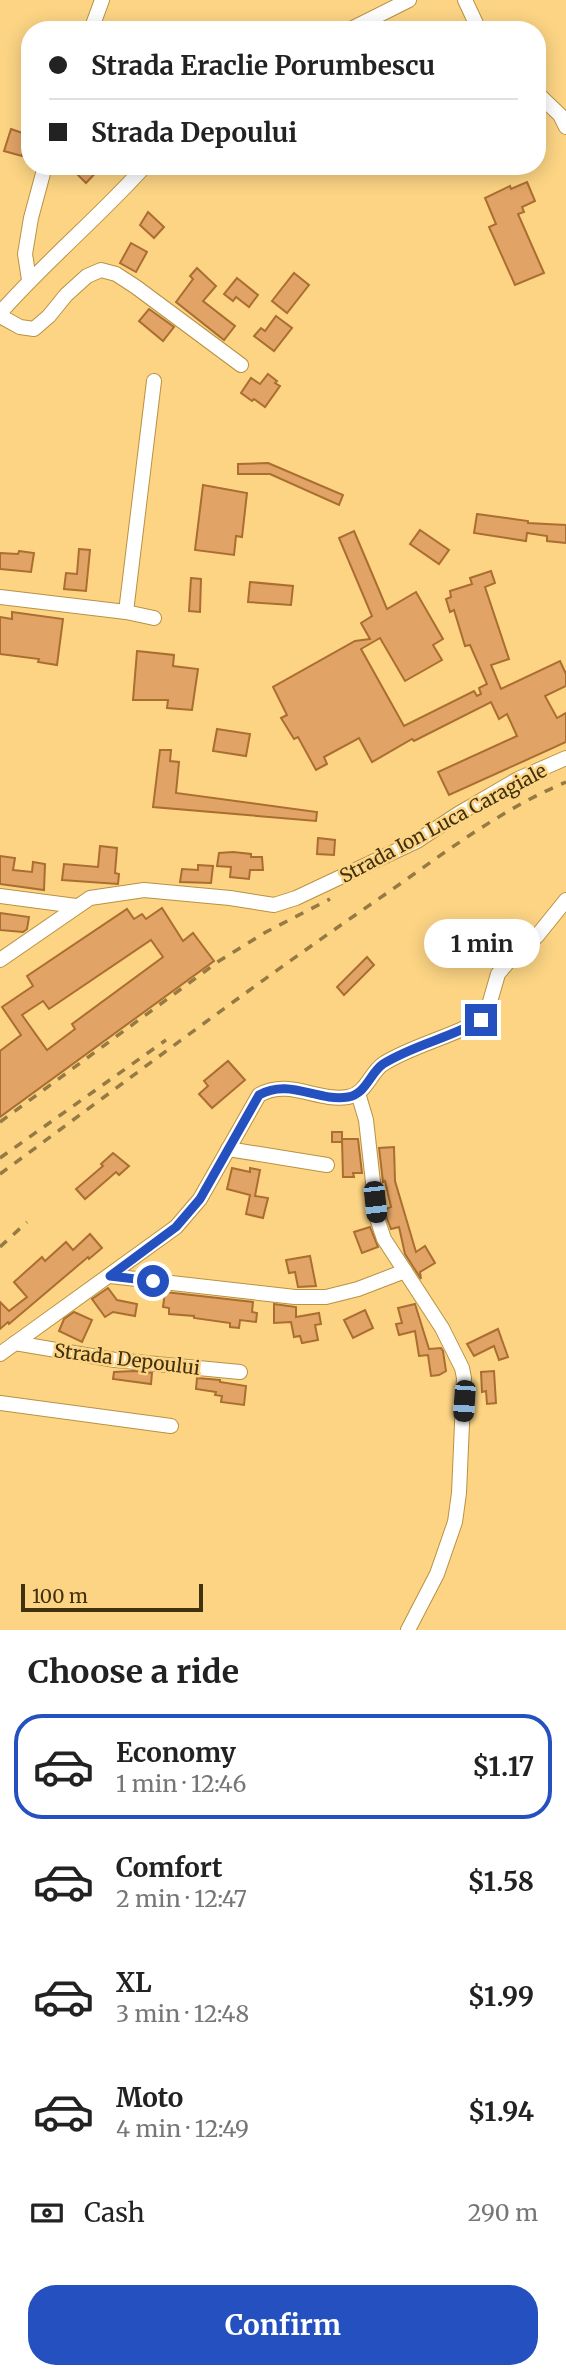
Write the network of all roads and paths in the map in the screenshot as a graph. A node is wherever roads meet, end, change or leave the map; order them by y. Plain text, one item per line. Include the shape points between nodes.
1 (102, 0) edge
2 (408, 0) edge
3 (465, 0) edge
4 (94, 21) edge
5 (367, 21) edge
6 (475, 21) edge
7 (546, 102) edge
8 (566, 127) edge
9 (43, 175) edge
10 (137, 175) edge
11 (29, 279) junction
12 (0, 315) edge
13 (241, 365) dead end
14 (154, 381) dead end
15 (0, 597) edge
16 (126, 612) junction
17 (154, 618) dead end
18 (566, 758) edge
19 (0, 896) edge
20 (566, 900) edge
21 (76, 906) junction
22 (0, 960) edge
23 (358, 1093) junction
24 (228, 1149) junction
25 (327, 1165) dead end
26 (405, 1271) junction
27 (110, 1276) junction
28 (15, 1343) junction
29 (0, 1354) edge
30 (240, 1372) dead end
31 (0, 1403) edge
32 (171, 1426) dead end
33 (408, 1630) edge

1 - 4 street
2 - 5 street
3 - 6 street
7 - 8 street
9 - 11 street via 25,254
10 - 11 street
11 - 12 street
12 - 13 street via 34,329 87,276 100,271 116,274
14 - 16 street
15 - 16 street
16 - 17 street
18 - 21 street, Strada Ion Luca Caragiale via 519,779 417,841 328,885 274,905 144,890 90,898
19 - 21 street, Strada Ion Luca Caragiale
20 - 23 street via 498,974 488,1012 481,1020 383,1065
21 - 22 street, Strada Ion Luca Caragiale
23 - 24 street, Strada Depoului via 330,1097 276,1087 268,1090 254,1102
23 - 26 street via 366,1120 377,1218 384,1239
24 - 25 street
24 - 27 street, Strada Depoului via 200,1199 176,1227
26 - 27 street via 326,1297
26 - 33 street via 454,1351 464,1378 455,1522 437,1574
27 - 28 street, Strada Depoului
28 - 29 street, Strada Depoului
28 - 30 street, Strada Depoului via 115,1360
31 - 32 street

